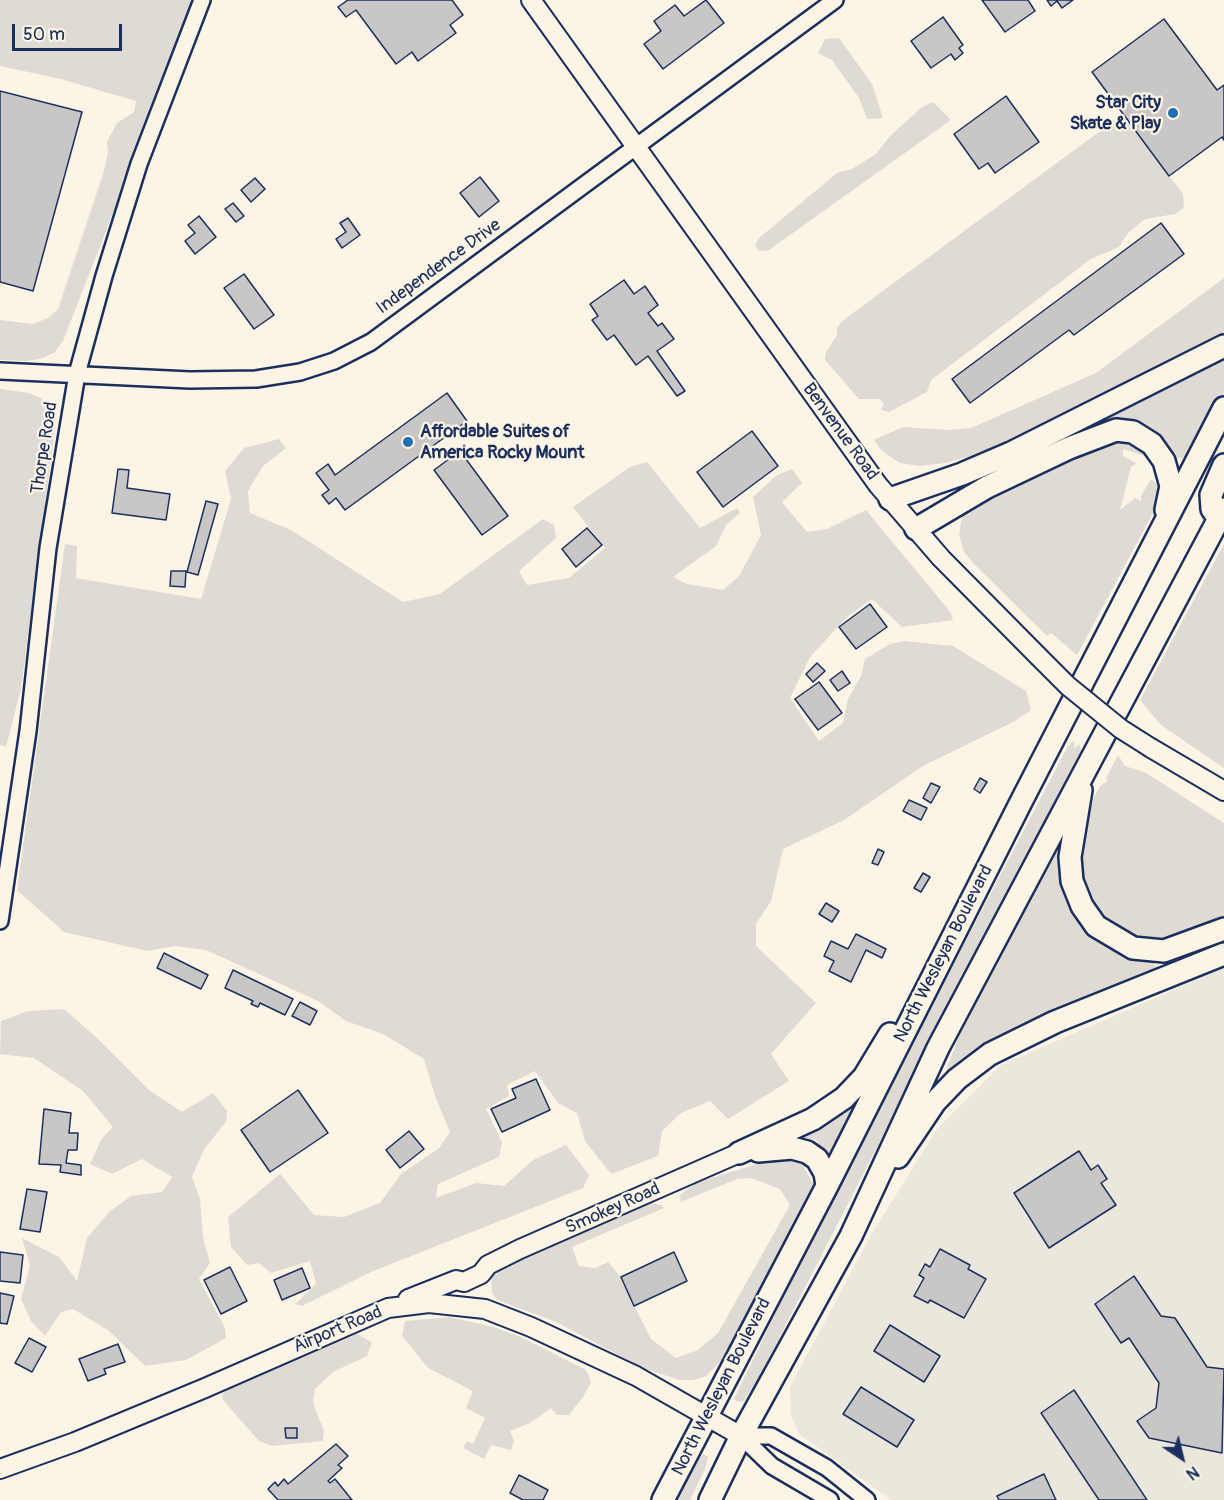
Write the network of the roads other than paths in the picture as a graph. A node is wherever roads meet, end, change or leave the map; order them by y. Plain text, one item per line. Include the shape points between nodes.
1 (202, 0) edge
2 (531, 0) edge
3 (836, 0) edge
4 (636, 147) junction
5 (1224, 346) edge
6 (0, 371) edge
7 (76, 374) junction
8 (1224, 408) edge
9 (1224, 465) edge
10 (890, 499) junction
11 (1221, 514) edge
12 (916, 529) junction
13 (1144, 563) junction
14 (1085, 771) junction
15 (1224, 791) edge
16 (0, 921) edge
17 (1224, 930) edge
18 (955, 932) junction
19 (1224, 954) edge
20 (739, 1154) junction
21 (827, 1186) junction
22 (860, 1215) junction
23 (388, 1308) junction
24 (707, 1416) junction
25 (741, 1436) junction
26 (0, 1469) edge
27 (663, 1500) edge
28 (710, 1500) edge
29 (830, 1500) edge
30 (867, 1500) edge

1 - 7 street, Thorpe Road via 139,164
2 - 4 main road, Benvenue Road
3 - 4 street, Independence Drive
4 - 7 street, Independence Drive via 371,342 334,361 300,372 256,379
4 - 10 main road, Benvenue Road
5 - 10 highway via 1011,453
6 - 7 street, Independence Drive
7 - 16 street, Thorpe Road via 48,548 28,731
8 - 13 highway, North Wesleyan Boulevard
9 - 11 highway via 1211,495 1212,509
10 - 12 main road, Benvenue Road
11 - 14 highway, North Wesleyan Boulevard
12 - 13 highway via 987,487 1069,448 1116,430 1133,432 1152,444 1164,461 1171,486 1166,511
12 - 15 main road, Benvenue Road, bridge via 1068,686 1121,729
13 - 18 highway, North Wesleyan Boulevard
14 - 17 highway via 1070,857 1072,881 1096,926 1132,948 1164,951
14 - 22 highway, North Wesleyan Boulevard via 938,1048
18 - 20 highway via 864,1077 813,1119
18 - 21 highway, North Wesleyan Boulevard
19 - 22 highway via 1055,1022 990,1054 935,1102
20 - 21 highway via 792,1148 807,1152 817,1159
20 - 23 main road, Smokey Road via 488,1265 481,1274 464,1282 456,1280
21 - 24 highway, North Wesleyan Boulevard
22 - 25 highway, North Wesleyan Boulevard
23 - 24 main road, Airport Road via 429,1303 485,1309 582,1350
23 - 26 main road, Airport Road via 161,1406
24 - 25 main road, Airport Road
24 - 27 highway, North Wesleyan Boulevard
25 - 28 highway, North Wesleyan Boulevard
25 - 29 street via 772,1466
25 - 30 street via 771,1436 827,1468

